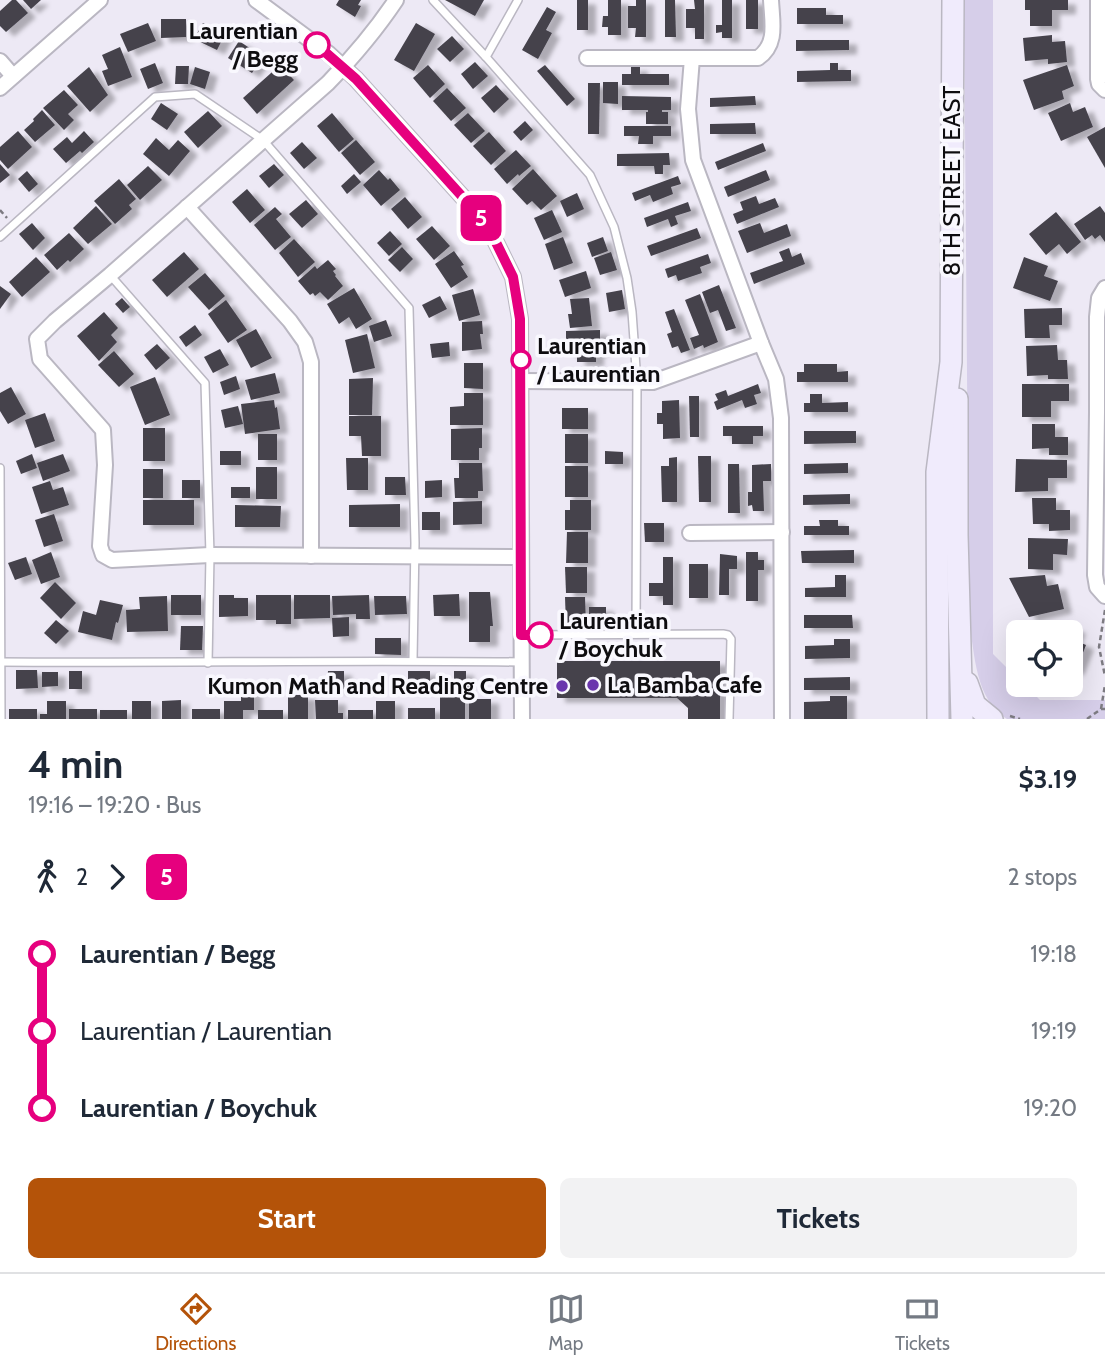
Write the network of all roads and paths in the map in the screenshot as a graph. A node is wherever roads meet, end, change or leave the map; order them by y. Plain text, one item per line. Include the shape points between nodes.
1 (100, 0) edge
2 (256, 0) edge
3 (396, 0) edge
4 (433, 0) edge
5 (518, 0) edge
6 (771, 0) edge
7 (953, 0) edge
8 (1098, 0) edge
9 (486, 57) junction
10 (587, 58) dead end
11 (692, 58) junction
12 (0, 61) edge
13 (343, 66) junction
14 (13, 76) junction
15 (0, 88) edge
16 (1105, 90) edge
17 (263, 140) junction
18 (187, 207) junction
19 (0, 237) edge
20 (110, 275) junction
21 (1105, 288) edge
22 (761, 343) junction
23 (1101, 354) edge
24 (951, 362) junction
25 (521, 381) junction
26 (637, 382) junction
27 (1101, 412) edge
28 (0, 468) edge
29 (782, 532) junction
30 (690, 533) dead end
31 (210, 555) junction
32 (311, 556) junction
33 (415, 557) junction
34 (521, 557) junction
35 (1105, 596) edge
36 (1104, 617) edge
37 (636, 634) junction
38 (521, 635) junction
39 (413, 660) junction
40 (1, 662) edge
41 (521, 662) junction
42 (208, 663) junction
43 (962, 667) junction
44 (1105, 676) edge
45 (1105, 685) edge
46 (1103, 709) edge
47 (1, 719) edge
48 (522, 719) edge
49 (729, 719) edge
50 (782, 719) edge
51 (938, 719) edge
52 (962, 719) edge
53 (992, 719) edge
54 (1087, 719) edge

1 - 14 street
2 - 13 street
3 - 13 street
4 - 9 lane
5 - 9 lane
6 - 11 street via 773,36 758,58
7 - 24 main road, 8TH STREET EAST
8 - 16 street via 1098,79
9 - 26 lane via 590,175 614,227 627,278
10 - 11 street
11 - 22 street via 688,109 693,160
12 - 14 street
13 - 17 street
13 - 25 street via 487,224 513,277 520,319
14 - 15 street
17 - 18 street
17 - 19 lane via 195,94 155,97
17 - 33 lane via 409,308
18 - 20 street
18 - 32 street via 305,342 311,362
20 - 31 lane via 205,383
20 - 31 street via 37,339 40,359 103,430 103,555 113,560
21 - 23 street via 1098,308
22 - 26 street via 653,382
22 - 29 street via 776,379 782,418
23 - 27 street
24 - 43 main road, 8TH STREET EAST via 957,395
24 - 51 main road, 8TH STREET EAST via 937,472
25 - 26 street
25 - 34 street
26 - 37 lane
27 - 35 street via 1095,575
28 - 40 lane
29 - 30 street
29 - 50 street
31 - 32 street
31 - 42 lane
32 - 33 street
33 - 34 street
33 - 39 lane
34 - 38 street
36 - 44 path via 1099,648
37 - 38 lane
37 - 49 lane via 728,635
38 - 41 street
39 - 41 lane
39 - 42 lane
40 - 42 lane
40 - 47 lane
41 - 48 street
43 - 52 main road, 8TH STREET EAST
43 - 53 main road via 975,705
45 - 46 path
46 - 54 path

